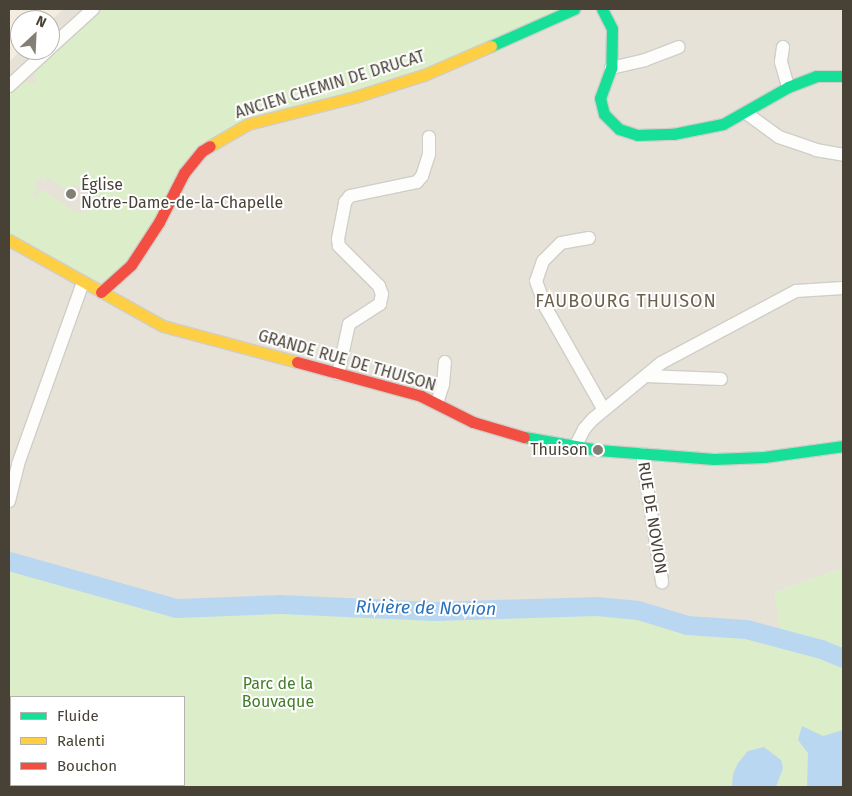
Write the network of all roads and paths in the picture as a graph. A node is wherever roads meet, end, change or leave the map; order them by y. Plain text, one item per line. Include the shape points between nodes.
1 (93, 9) edge
2 (574, 9) edge
3 (602, 9) edge
4 (60, 39) edge
5 (679, 47) dead end
6 (783, 47) dead end
7 (37, 60) edge
8 (611, 68) junction
9 (843, 76) edge
10 (9, 86) edge
11 (788, 87) junction
12 (746, 113) junction
13 (429, 137) dead end
14 (843, 155) edge
15 (589, 238) dead end
16 (9, 240) edge
17 (82, 282) junction
18 (843, 288) edge
19 (101, 292) junction
20 (445, 362) dead end
21 (338, 374) junction
22 (646, 376) junction
23 (721, 379) dead end
24 (437, 403) junction
25 (604, 410) junction
26 (843, 446) edge
27 (575, 447) junction
28 (642, 454) junction
29 (9, 501) edge
30 (662, 582) dead end

1 - 4 street
2 - 19 street, ANCIEN CHEMIN DE DRUCAT via 424,75 355,97 248,124 225,136 202,152 184,173 159,222 131,265
3 - 8 street via 612,30
5 - 8 street
6 - 11 street via 781,62
7 - 10 street
8 - 12 street via 600,98 604,114 620,129 637,135 673,134 723,124
9 - 11 street via 816,76
11 - 12 street
12 - 14 street via 779,137
13 - 21 street via 429,154 417,182 350,196 345,202 339,246 379,286 382,294 380,304 349,324
15 - 25 street via 561,243 543,261 536,281 546,308
16 - 17 street, GRANDE RUE DE THUISON
17 - 19 street, GRANDE RUE DE THUISON
17 - 29 street via 18,464
18 - 22 street via 796,291 661,363
19 - 21 street, GRANDE RUE DE THUISON via 142,316 177,331
20 - 24 street
21 - 24 street, GRANDE RUE DE THUISON
22 - 23 street
22 - 25 street
24 - 27 street, GRANDE RUE DE THUISON via 473,422 513,435
25 - 27 street via 584,428
26 - 28 street, GRANDE RUE DE THUISON via 740,458
27 - 28 street, GRANDE RUE DE THUISON
28 - 30 street, RUE DE NOVION

